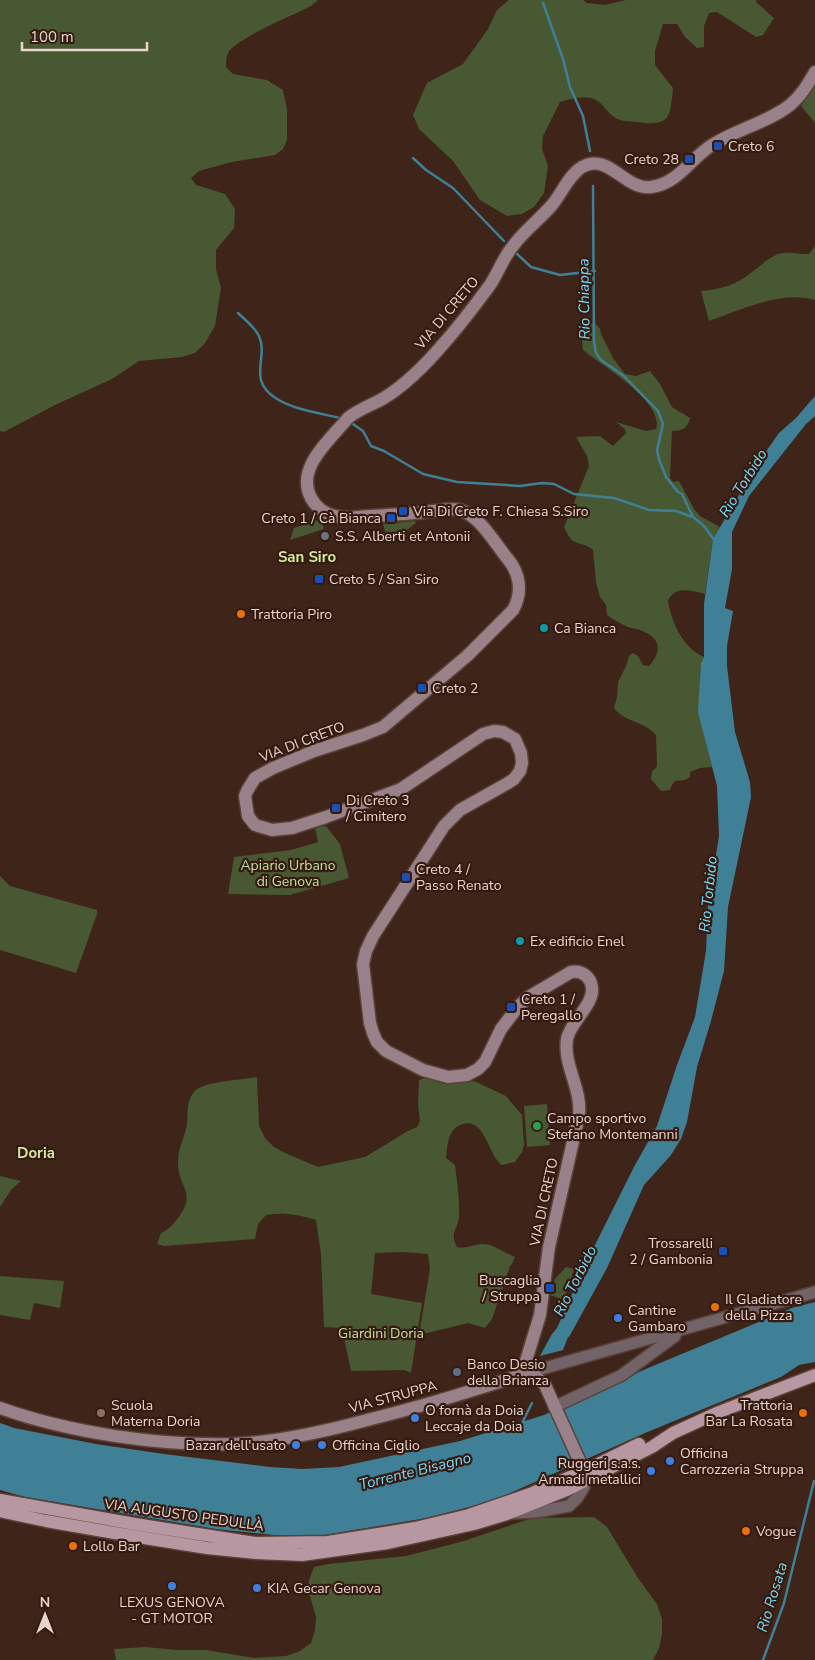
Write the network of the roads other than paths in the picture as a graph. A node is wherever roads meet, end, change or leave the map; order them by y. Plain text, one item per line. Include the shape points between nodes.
1 (815, 72) edge
2 (815, 1292) edge
3 (695, 1326) junction
4 (630, 1344) junction
5 (557, 1365) junction
6 (632, 1366) junction
7 (527, 1373) junction
8 (815, 1375) edge
9 (545, 1386) junction
10 (0, 1408) edge
11 (555, 1408) junction
12 (584, 1471) junction
13 (0, 1500) edge
14 (0, 1511) edge

1 - 7 main road, VIA DI CRETO via 791,104 713,144 668,182 652,187 640,186 628,182 605,165 594,164 574,174 554,204 517,240 490,284 445,343 397,389 348,418 313,460 308,474 307,489 313,502 326,513 338,517 462,510 474,517 514,565 519,583 513,610 467,656 392,720 376,731 263,772 246,791 245,802 248,816 256,825 264,829 292,828 401,789 483,734 503,732 514,739 520,749 522,763 514,780 460,810 444,826 373,936 364,957 363,972 370,1023 377,1042 405,1062 448,1077 467,1075 482,1066 508,1019 527,998 571,972 580,972 590,979 592,995 567,1037 566,1050 579,1098 579,1115 556,1210 540,1316 525,1364
2 - 3 street, VIA STRUPPA
3 - 4 street, VIA STRUPPA
3 - 6 street via 669,1339
4 - 5 street, VIA STRUPPA
4 - 6 street via 641,1349
5 - 7 street, VIA STRUPPA
5 - 9 street via 548,1374
6 - 11 street
7 - 9 main road
7 - 10 main road, VIA STRUPPA via 337,1428 234,1444 131,1438 45,1421
8 - 12 main road via 673,1433 640,1443
9 - 11 main road
11 - 12 main road
12 - 13 main road, VIA AUGUSTO PEDULLÀ via 469,1515 415,1528 328,1542 256,1543
12 - 14 main road, VIA AUGUSTO PEDULLÀ via 563,1492 474,1524 412,1538 302,1555 207,1548

